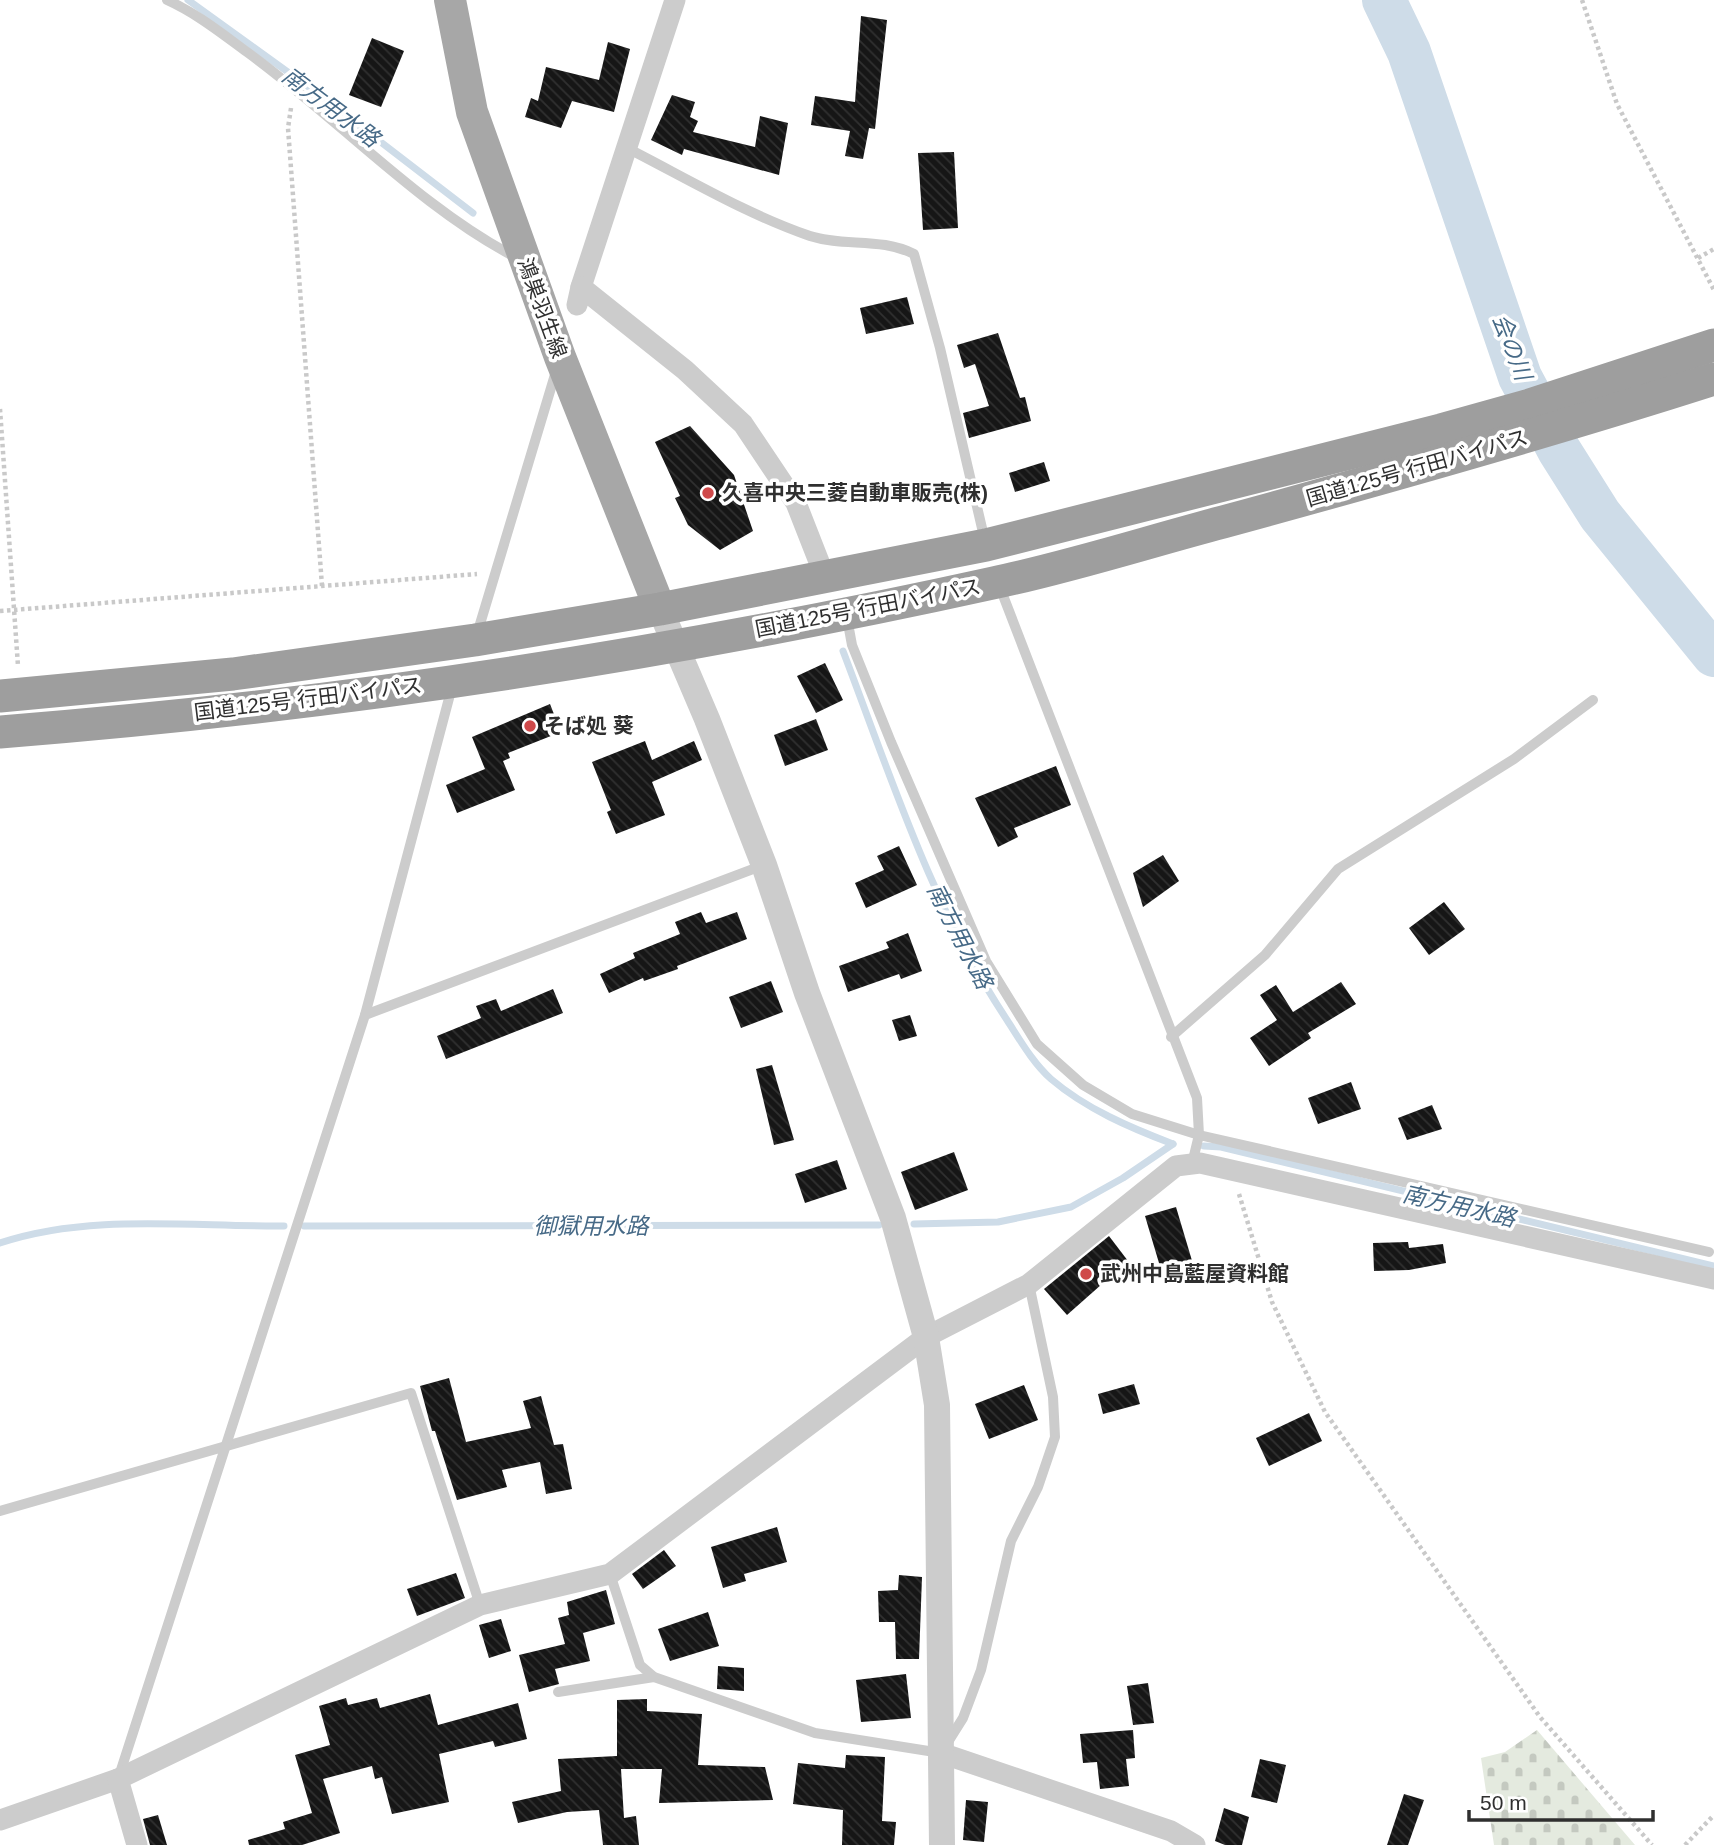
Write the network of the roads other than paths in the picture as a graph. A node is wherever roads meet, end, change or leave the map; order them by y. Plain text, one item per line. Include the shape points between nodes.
1 (167, 0) edge
2 (450, 0) edge
3 (676, 0) edge
4 (626, 148) junction
5 (525, 262) junction
6 (1714, 345) edge
7 (560, 356) junction
8 (1714, 379) edge
9 (1575, 408) junction
10 (1535, 420) junction
11 (986, 545) junction
12 (825, 577) junction
13 (998, 583) junction
14 (660, 609) junction
15 (846, 613) junction
16 (475, 640) junction
17 (676, 645) junction
18 (454, 681) junction
19 (9, 695) edge
20 (1593, 700) dead end
21 (0, 732) edge
22 (764, 865) junction
23 (365, 1015) junction
24 (1171, 1037) junction
25 (1199, 1135) junction
26 (1192, 1164) junction
27 (1709, 1252) dead end
28 (1714, 1279) edge
29 (1029, 1284) junction
30 (926, 1336) junction
31 (228, 1446) junction
32 (0, 1511) edge
33 (610, 1574) junction
34 (480, 1605) junction
35 (654, 1677) junction
36 (558, 1692) dead end
37 (942, 1753) junction
38 (118, 1779) junction
39 (0, 1820) edge
40 (137, 1845) edge
41 (942, 1845) edge
42 (1195, 1845) edge

1 - 5 lane via 189,9 294,86 471,232
2 - 5 main road, 鴻巣羽生線 via 472,112
3 - 4 street
4 - 11 lane via 812,237 898,245 914,254
4 - 12 street via 579,296 685,370 743,424 796,503
5 - 7 main road, 鴻巣羽生線
6 - 9 highway, 国道125号 行田バイパス
7 - 14 main road, 鴻巣羽生線
7 - 16 lane
8 - 9 highway, 国道125号 行田バイパス
9 - 10 highway, 国道125号 行田バイパス
10 - 11 highway, 国道125号 行田バイパス
10 - 13 highway, 国道125号 行田バイパス
11 - 12 highway, 国道125号 行田バイパス
12 - 14 highway, 国道125号 行田バイパス
13 - 15 highway, 国道125号 行田バイパス
13 - 24 lane
14 - 16 highway, 国道125号 行田バイパス
14 - 17 street
15 - 17 highway, 国道125号 行田バイパス
15 - 25 lane via 852,645 986,961 1037,1044 1083,1086 1132,1114
16 - 19 highway, 国道125号 行田バイパス via 233,674
17 - 18 highway, 国道125号 行田バイパス
17 - 22 street
18 - 21 highway, 国道125号 行田バイパス via 245,708
18 - 23 lane
20 - 24 lane via 1514,759 1338,869 1265,955
22 - 23 lane
22 - 30 street via 807,993 893,1218
23 - 31 lane
24 - 25 lane via 1197,1098
25 - 26 lane
25 - 27 lane
26 - 28 street
26 - 29 street via 1176,1166
29 - 30 street
29 - 37 lane via 1054,1397 1055,1437 1038,1487 1010,1541 981,1671 963,1718
30 - 33 street
30 - 37 street via 937,1405
31 - 32 lane
31 - 34 lane via 411,1393
31 - 38 lane
33 - 34 street
33 - 35 lane via 640,1665
34 - 38 street
35 - 36 lane
35 - 37 lane via 815,1733
37 - 41 street
37 - 42 street via 1171,1831
38 - 39 street
38 - 40 street

